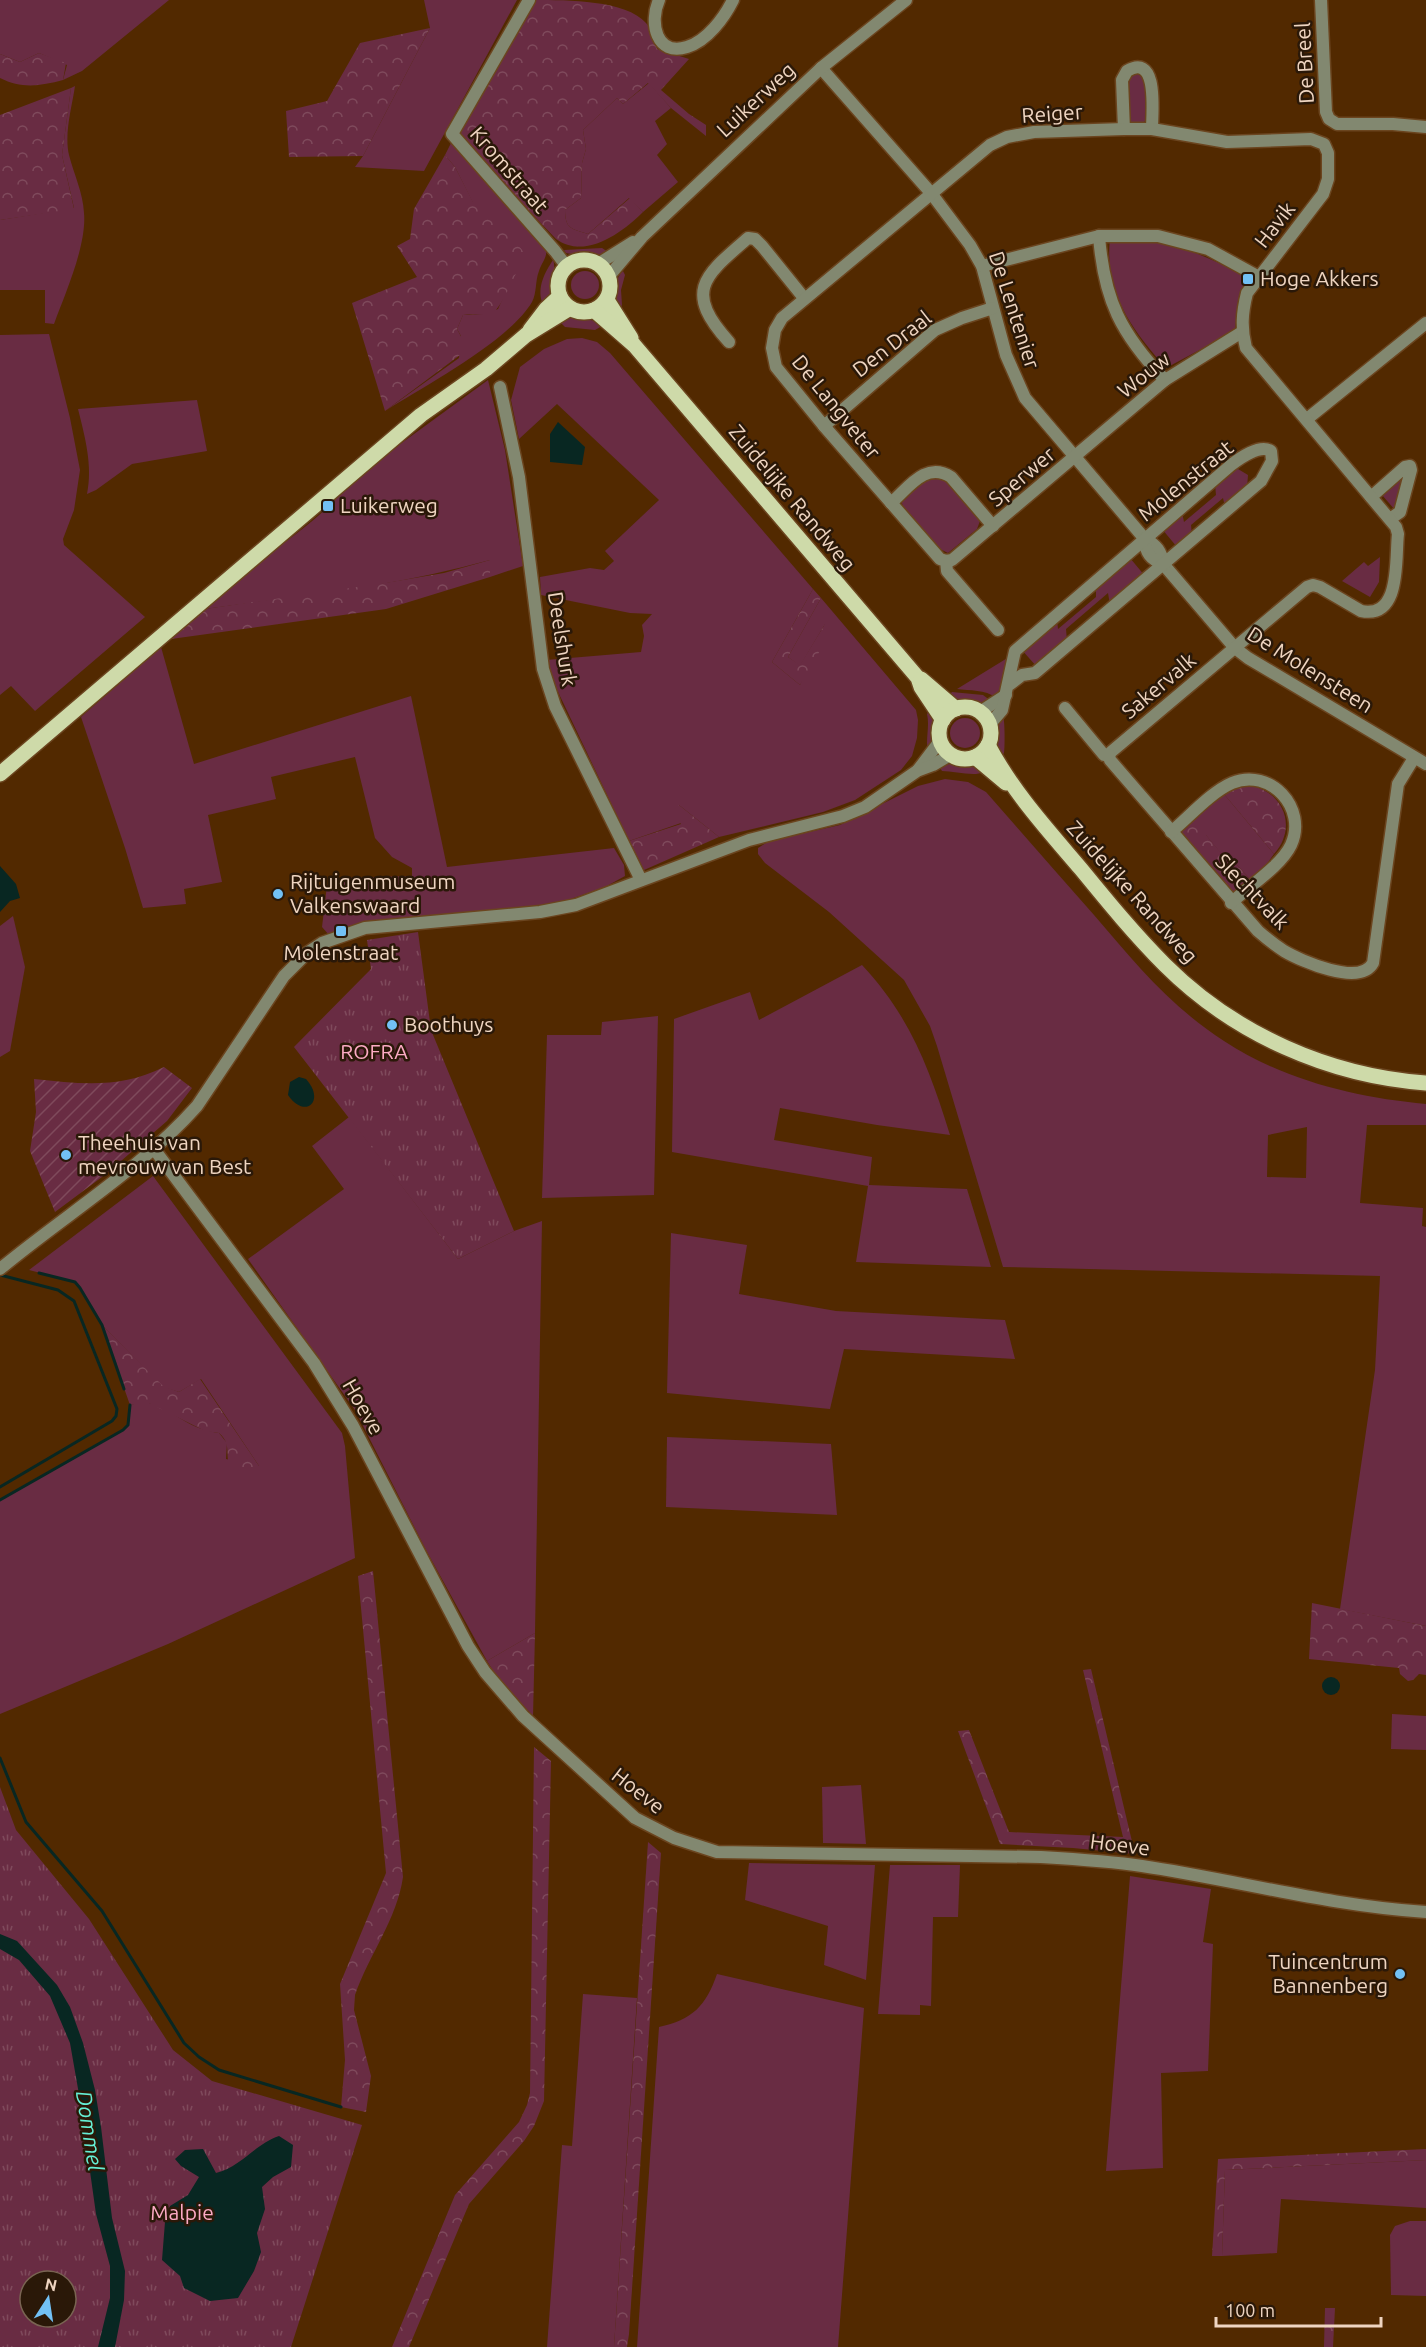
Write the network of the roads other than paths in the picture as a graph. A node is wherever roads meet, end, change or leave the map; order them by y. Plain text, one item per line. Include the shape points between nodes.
1 (529, 0) edge
2 (659, 0) edge
3 (733, 0) edge
4 (906, 0) edge
5 (1321, 0) edge
6 (821, 68) junction
7 (1426, 127) edge
8 (1124, 129) junction
9 (1152, 129) junction
10 (1319, 141) joint
11 (931, 193) junction
12 (1099, 236) junction
13 (642, 237) junction
14 (598, 264) junction
15 (982, 266) junction
16 (567, 267) junction
17 (609, 276) junction
18 (1259, 277) junction
19 (560, 296) junction
20 (804, 298) junction
21 (607, 300) junction
22 (570, 308) junction
23 (993, 308) junction
24 (594, 310) junction
25 (1426, 323) edge
26 (1242, 332) junction
27 (526, 335) junction
28 (729, 342) dead end
29 (634, 345) junction
30 (1165, 380) junction
31 (500, 387) dead end
32 (1307, 419) junction
33 (824, 426) junction
34 (1075, 458) junction
35 (1371, 497) junction
36 (891, 503) junction
37 (1390, 519) junction
38 (993, 526) junction
39 (1144, 538) junction
40 (946, 561) junction
41 (1164, 565) junction
42 (998, 630) dead end
43 (1235, 648) junction
44 (1013, 658) junction
45 (1029, 674) junction
46 (918, 678) junction
47 (1008, 690) junction
48 (1065, 708) dead end
49 (956, 709) junction
50 (985, 718) junction
51 (943, 720) junction
52 (940, 741) junction
53 (988, 745) junction
54 (950, 755) junction
55 (1109, 755) junction
56 (975, 758) junction
57 (1413, 758) junction
58 (1426, 764) edge
59 (917, 771) junction
60 (0, 774) edge
61 (1015, 791) junction
62 (1170, 832) junction
63 (641, 880) junction
64 (1231, 903) junction
65 (1426, 1083) edge
66 (154, 1149) junction
67 (0, 1269) edge
68 (1426, 1912) edge

1 - 16 street, Kromstraat via 452,134
2 - 3 street via 654,21 658,38 665,45 682,48 709,32
4 - 6 street, Luikerweg
5 - 7 street, De Breel via 1326,112 1333,122
6 - 11 street, De Lentenier
6 - 13 street, Luikerweg
8 - 9 street, Reiger
8 - 9 street via 1122,80 1127,71 1136,68 1146,70 1151,79
8 - 11 street, Reiger via 1034,132 1007,137 990,145
9 - 10 street, Reiger via 1227,141
10 - 18 street, Havik via 1328,153 1323,194
11 - 15 street, De Lentenier
11 - 20 street, De Langveter
12 - 15 street
12 - 18 street via 1158,236 1208,249
12 - 30 street via 1101,262 1119,323 1140,354
13 - 14 street, Luikerweg
13 - 17 street, Luikerweg
14 - 16 main road via 581,260
14 - 17 main road
15 - 23 street, De Lentenier
16 - 19 main road via 559,280
17 - 21 main road
18 - 26 street, Havik via 1247,293
19 - 22 main road
19 - 27 main road
20 - 28 street via 762,246 748,238 715,267 704,284 703,302
20 - 33 street, De Langveter via 782,318 771,348 776,367
21 - 24 main road
21 - 29 main road, Zuidelijke Randweg
22 - 24 main road
22 - 27 main road
23 - 33 street, Den Draal via 935,330
23 - 34 street, De Lentenier via 1006,356 1025,398
24 - 29 main road, Zuidelijke Randweg
25 - 32 street
26 - 30 street, Wouw
26 - 32 street via 1246,348
27 - 60 main road via 421,415
29 - 46 main road, Zuidelijke Randweg
30 - 34 street, Wouw
31 - 63 street, Deelshurk via 519,477 543,669 555,706
32 - 35 street
33 - 36 street, De Langveter
34 - 38 street, Sperwer
34 - 39 street, De Lentenier
35 - 37 street
35 - 37 street via 1410,466 1400,512
36 - 38 street, Sperwer via 924,474 935,470 951,477
36 - 40 street, De Langveter
37 - 43 street, Sakervalk via 1398,534 1394,592 1381,607 1368,612 1361,610 1313,585
38 - 40 street, Sperwer
39 - 41 street, De Molensteen via 1161,552
39 - 41 street, Molenstraat via 1240,458 1261,449 1271,451 1272,461 1261,481
39 - 44 street, Molenstraat via 1016,651
40 - 42 street, De Langveter via 947,571
41 - 43 street, De Molensteen
41 - 45 street, Molenstraat
43 - 55 street, Sakervalk
43 - 57 street, De Molensteen
44 - 45 street
44 - 47 street
45 - 47 street, Molenstraat via 1017,678
46 - 49 main road, Zuidelijke Randweg
46 - 51 main road, Zuidelijke Randweg
47 - 50 street via 1002,710
48 - 55 street, Slechtvalk
49 - 50 main road via 973,708
49 - 51 main road
50 - 53 main road via 991,731
51 - 52 main road
52 - 54 main road
52 - 59 street
53 - 56 main road
53 - 61 main road, Zuidelijke Randweg
54 - 56 main road
54 - 59 street
55 - 62 street, Slechtvalk
56 - 61 main road, Zuidelijke Randweg
57 - 58 street, De Molensteen
57 - 64 street, Slechtvalk via 1398,784 1371,967 1349,973 1299,959 1258,931
59 - 63 street via 865,807 843,816 749,840
61 - 65 main road, Zuidelijke Randweg via 1131,929 1199,995 1276,1044 1321,1062
62 - 64 street, Slechtvalk
62 - 64 street via 1232,783 1256,780 1284,795 1295,819 1291,844 1281,859
63 - 66 street via 576,905 540,912 365,928 322,943 284,976 197,1106
66 - 67 street
66 - 68 street, Hoeve via 314,1363 353,1426 485,1672 523,1716 635,1818 674,1838 717,1852 1093,1861 1339,1902

